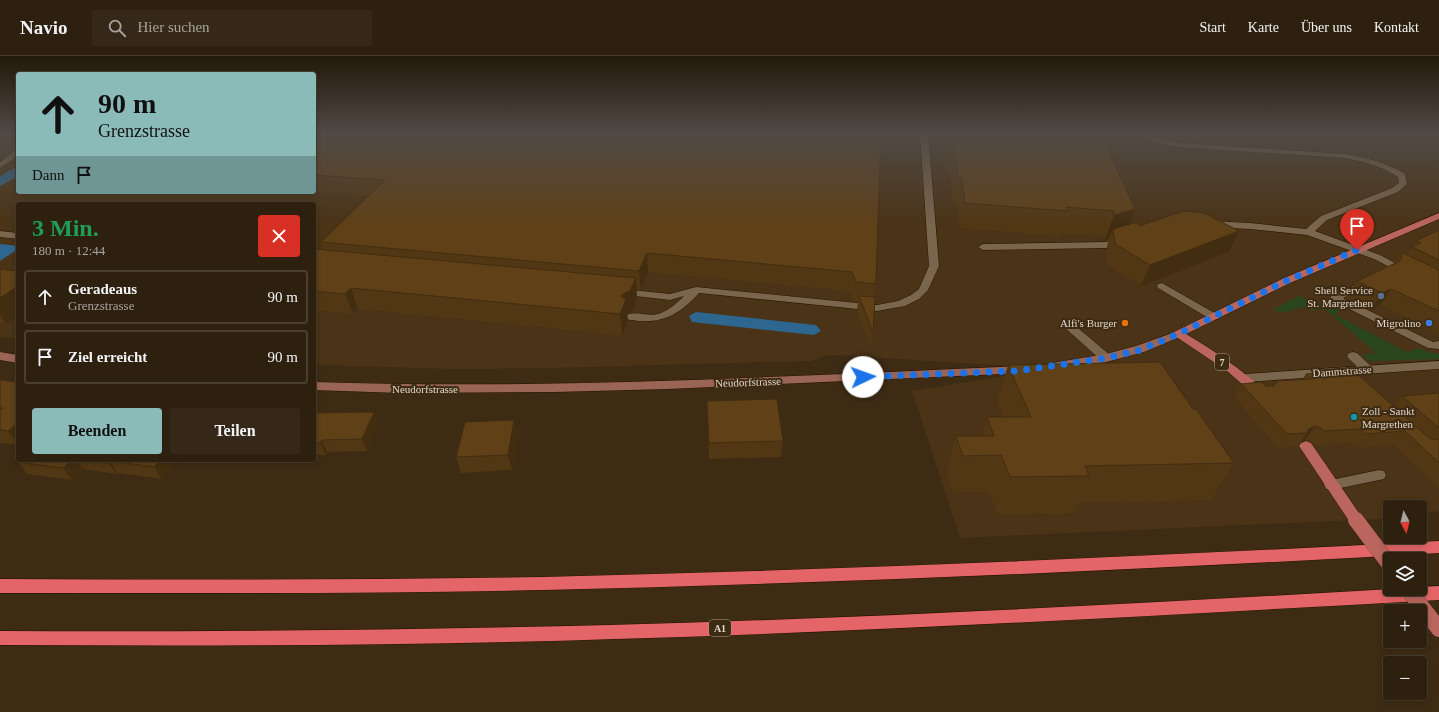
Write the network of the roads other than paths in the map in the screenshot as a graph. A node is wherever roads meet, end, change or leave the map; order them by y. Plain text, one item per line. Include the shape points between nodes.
1 (926, 164) edge
2 (1379, 164) edge
3 (1439, 216) edge
4 (1198, 223) edge
5 (1308, 232) junction
6 (0, 234) edge
7 (16, 236) edge
8 (1135, 236) edge
9 (983, 247) dead end
10 (1357, 250) junction
11 (1382, 260) junction
12 (1418, 277) edge
13 (1162, 286) dead end
14 (696, 290) junction
15 (615, 292) edge
16 (630, 317) dead end
17 (1214, 317) junction
18 (1068, 325) dead end
19 (1178, 334) junction
20 (1439, 346) edge
21 (0, 356) edge
22 (1353, 356) dead end
23 (1106, 358) junction
24 (16, 359) edge
25 (1078, 363) junction
26 (1439, 365) edge
27 (1050, 367) edge
28 (1036, 369) edge
29 (1368, 370) junction
30 (1340, 371) junction
31 (1087, 372) edge
32 (1245, 378) junction
33 (1352, 382) edge
34 (316, 386) edge
35 (1262, 395) edge
36 (1306, 446) dead end
37 (1380, 475) dead end
38 (1331, 485) junction
39 (1439, 547) edge
40 (1383, 556) edge
41 (0, 586) edge
42 (1439, 593) edge
43 (1413, 596) edge
44 (1439, 629) edge
45 (0, 638) edge

1 - 14 street via 934,266 922,290 915,297 901,304 877,308
2 - 5 street via 1390,167 1402,176 1403,184 1395,190 1324,218
3 - 10 main road
4 - 5 street
5 - 10 street
6 - 7 street
8 - 9 street via 1106,245
10 - 11 street
10 - 17 main road via 1286,281
11 - 12 street
11 - 20 street via 1381,276 1335,298 1432,346
13 - 17 street
14 - 15 street via 670,297
14 - 16 street via 684,303 666,314 654,318
17 - 19 main road
18 - 23 street
19 - 23 main road via 1140,350
19 - 32 main road, 7
21 - 24 main road
22 - 29 street
23 - 25 main road
25 - 27 main road
25 - 31 street
26 - 29 street, Dammstrasse
28 - 34 main road, Neudorfstrasse via 989,373 570,388 400,389
29 - 30 street, Dammstrasse
30 - 32 street, Dammstrasse
30 - 33 street
32 - 35 main road, 7
36 - 38 main road
37 - 38 street
38 - 40 main road, bridge
39 - 41 highway via 1132,564 694,581 329,588
42 - 45 highway, A1 via 1011,616 629,631 292,638
43 - 44 main road, bridge

